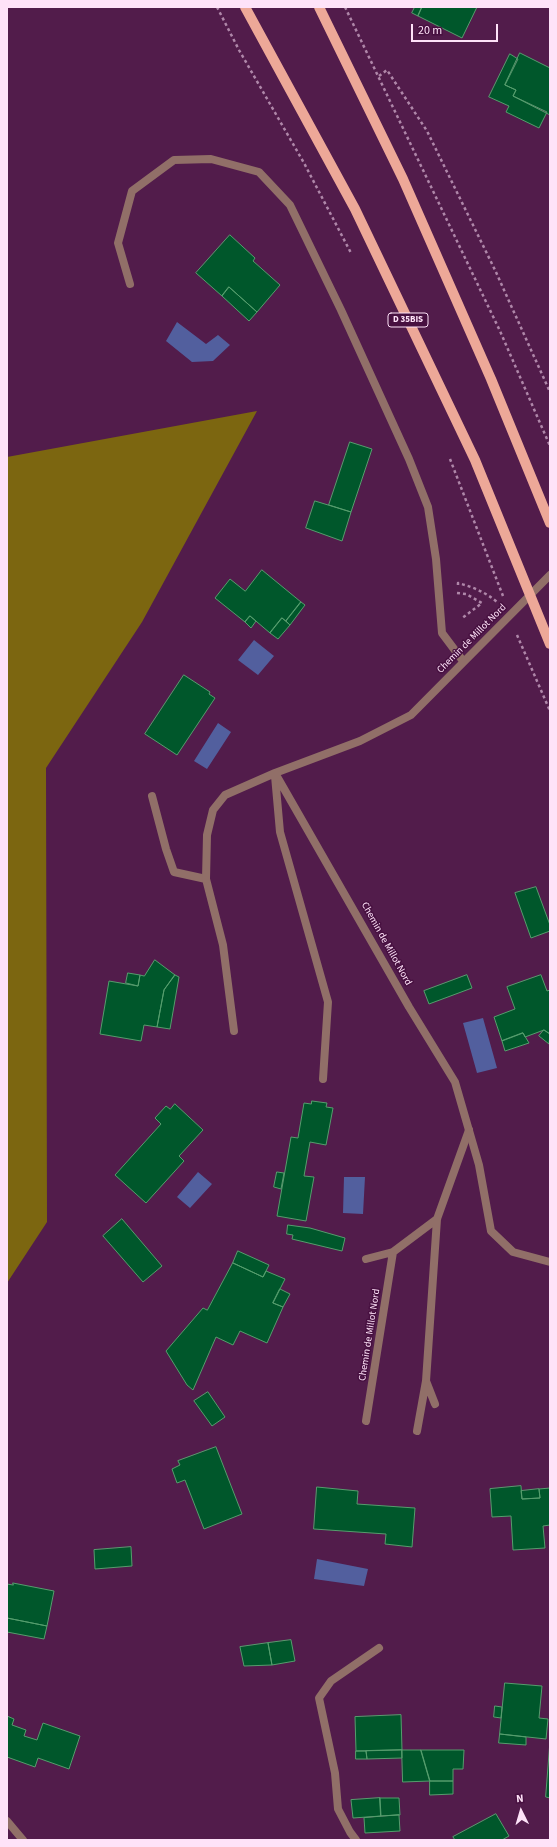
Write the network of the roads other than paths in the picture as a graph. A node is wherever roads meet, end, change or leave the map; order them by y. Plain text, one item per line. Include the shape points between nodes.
1 (245, 7) edge
2 (319, 7) edge
3 (130, 284) dead end
4 (550, 523) edge
5 (550, 575) edge
6 (550, 644) edge
7 (463, 661) junction
8 (275, 773) junction
9 (152, 796) dead end
10 (206, 879) junction
11 (234, 1031) dead end
12 (323, 1079) dead end
13 (469, 1130) junction
14 (437, 1219) junction
15 (393, 1252) junction
16 (366, 1259) dead end
17 (550, 1262) edge
18 (426, 1380) junction
19 (435, 1404) dead end
20 (366, 1421) dead end
21 (417, 1431) dead end
22 (378, 1648) dead end
23 (7, 1821) edge
24 (23, 1840) edge
25 (356, 1840) edge

1 - 6 main road, D 35BIS via 362,223 475,460
2 - 4 main road via 409,193 492,379
3 - 7 street via 118,243 132,191 174,160 211,159 259,172 290,205 341,310 409,459 428,507 436,559 442,633
5 - 7 street, Chemin de Millot Nord
7 - 8 street, Chemin de Millot Nord via 411,715 360,741
8 - 10 street, Chemin de Millot Nord via 225,795 213,810 207,835
8 - 12 street via 280,832 328,1002
8 - 13 street, Chemin de Millot Nord via 455,1082
9 - 10 street via 174,872
10 - 11 street, Chemin de Millot Nord via 223,946
13 - 14 street
13 - 17 street, Chemin de Millot Nord via 492,1231 513,1252
14 - 15 street
14 - 18 street
15 - 16 street
15 - 20 street, Chemin de Millot Nord
18 - 19 street
18 - 21 street
22 - 25 street via 332,1681 318,1698 335,1773 338,1809
23 - 24 street

